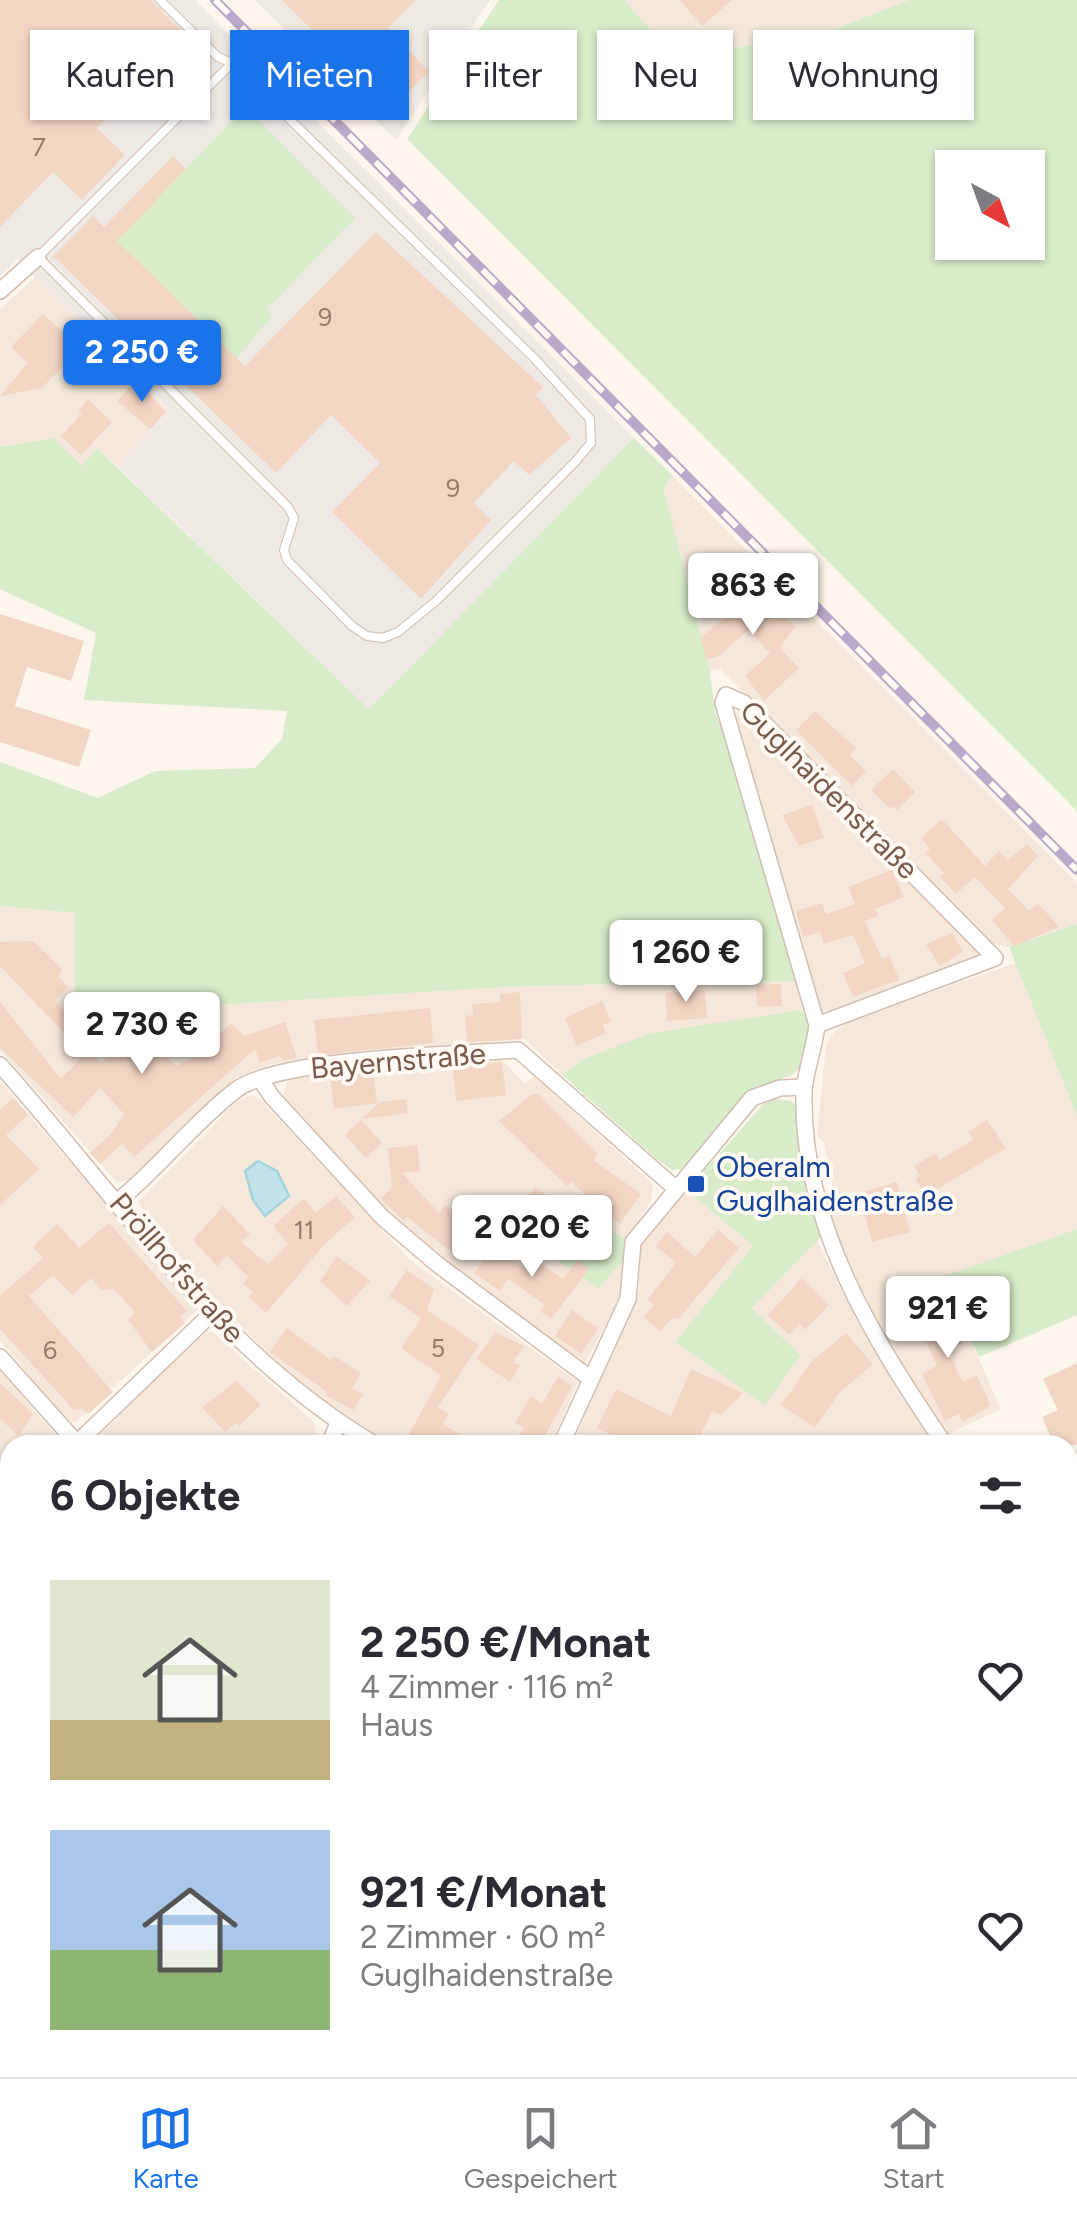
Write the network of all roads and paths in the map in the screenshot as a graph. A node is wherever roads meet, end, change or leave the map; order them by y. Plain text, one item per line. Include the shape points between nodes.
1 (160, 0) edge
2 (230, 63) edge
3 (230, 66) edge
4 (290, 120) edge
5 (38, 257) junction
6 (0, 292) edge
7 (818, 1026) junction
8 (0, 1065) edge
9 (260, 1079) junction
10 (804, 1087) junction
11 (675, 1188) junction
12 (118, 1201) junction
13 (210, 1314) junction
14 (0, 1357) edge
15 (591, 1378) junction
16 (338, 1423) junction
17 (69, 1435) edge
18 (84, 1435) edge
19 (333, 1435) edge
20 (359, 1435) edge
21 (565, 1435) edge
22 (939, 1435) edge

1 - 2 lane
3 - 5 lane
4 - 5 lane via 590,418 590,443 576,462 398,632 366,636 287,560 294,518 288,506
5 - 6 street
7 - 7 street, Guglhaidenstraße via 723,703 726,696 744,703 995,958
7 - 10 street, Guglhaidenstraße
8 - 12 street, Pröllhofstraße
9 - 11 street, Bayernstraße via 408,1056 518,1050
9 - 12 street, Bayernstraße via 235,1090
9 - 15 street via 384,1218
10 - 11 street via 752,1098
10 - 22 street, Guglhaidenstraße via 815,1190 836,1260
11 - 15 street via 633,1242 628,1298
12 - 13 street, Pröllhofstraße
13 - 16 street, Pröllhofstraße via 296,1394
13 - 18 street
14 - 17 street
15 - 21 street
16 - 19 street
16 - 20 street, Pröllhofstraße

